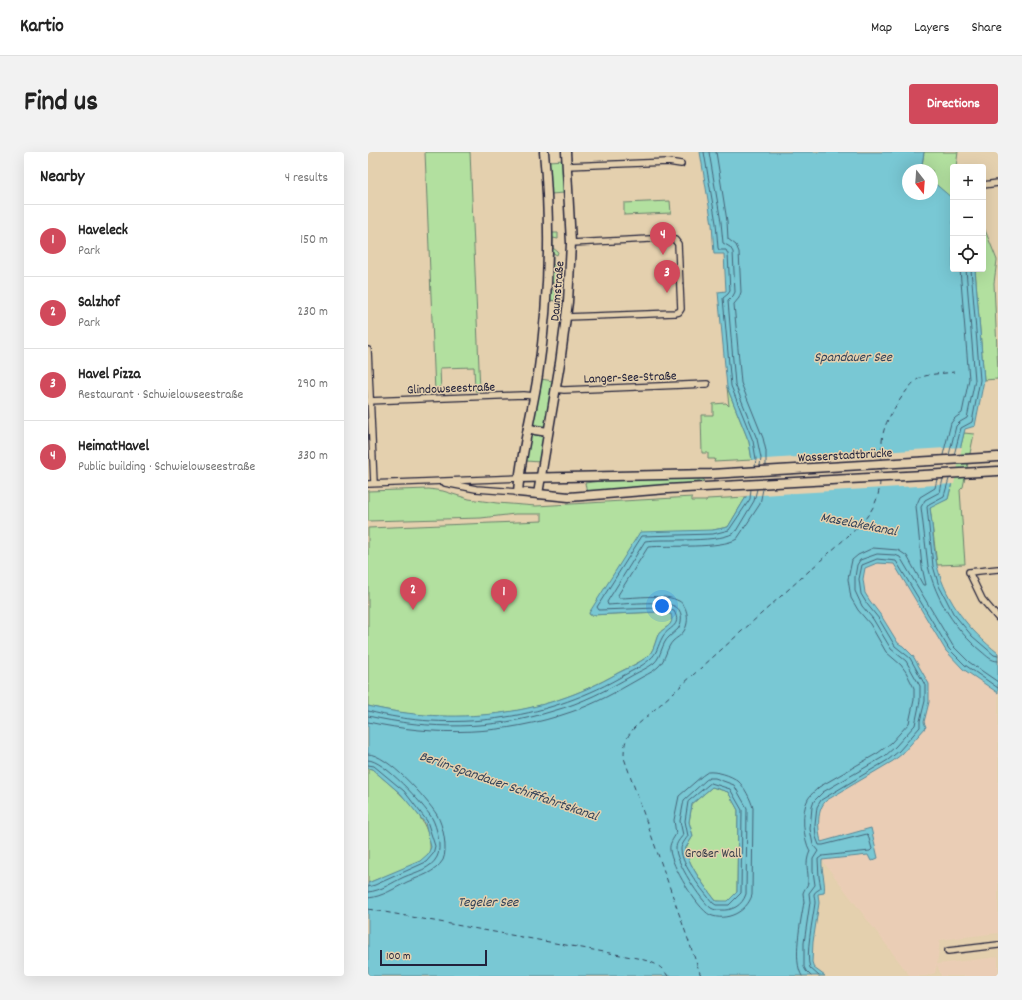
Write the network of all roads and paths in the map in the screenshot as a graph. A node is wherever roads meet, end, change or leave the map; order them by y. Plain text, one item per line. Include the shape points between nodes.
1 (544, 152) edge
2 (566, 152) edge
3 (681, 164) dead end
4 (567, 166) junction
5 (998, 183) edge
6 (986, 185) edge
7 (571, 243) junction
8 (566, 317) junction
9 (368, 350) edge
10 (368, 363) edge
11 (707, 384) dead end
12 (555, 389) junction
13 (534, 396) junction
14 (369, 401) edge
15 (528, 428) junction
16 (548, 432) junction
17 (998, 457) edge
18 (998, 471) edge
19 (519, 478) junction
20 (541, 478) junction
21 (435, 481) junction
22 (371, 484) edge
23 (518, 492) junction
24 (538, 494) junction
25 (998, 569) edge
26 (998, 618) edge
27 (998, 945) edge
28 (948, 951) dead end

1 - 13 main road, Daumstraße via 549,231 548,266
2 - 4 main road, Daumstraße
3 - 4 street via 668,162
4 - 7 main road, Daumstraße
5 - 6 street
7 - 8 main road, Daumstraße
7 - 8 street via 670,238 675,240 678,244 681,309 675,313
8 - 12 main road, Daumstraße
9 - 10 street
10 - 14 street
11 - 12 street, Langer-See-Straße
12 - 16 main road, Daumstraße
13 - 14 street, Glindowseestraße
13 - 15 main road, Daumstraße
14 - 22 street
15 - 16 main road
15 - 19 main road, Daumstraße
16 - 20 main road, Daumstraße
17 - 20 main road, Wasserstadtbrücke via 711,474
18 - 24 main road, Wasserstadtbrücke via 582,496
19 - 20 main road
19 - 21 street
19 - 23 main road, Daumstraße
20 - 24 main road, Daumstraße
21 - 22 street
21 - 23 street via 476,490
23 - 24 main road
25 - 26 street via 969,572 982,599
27 - 28 street

